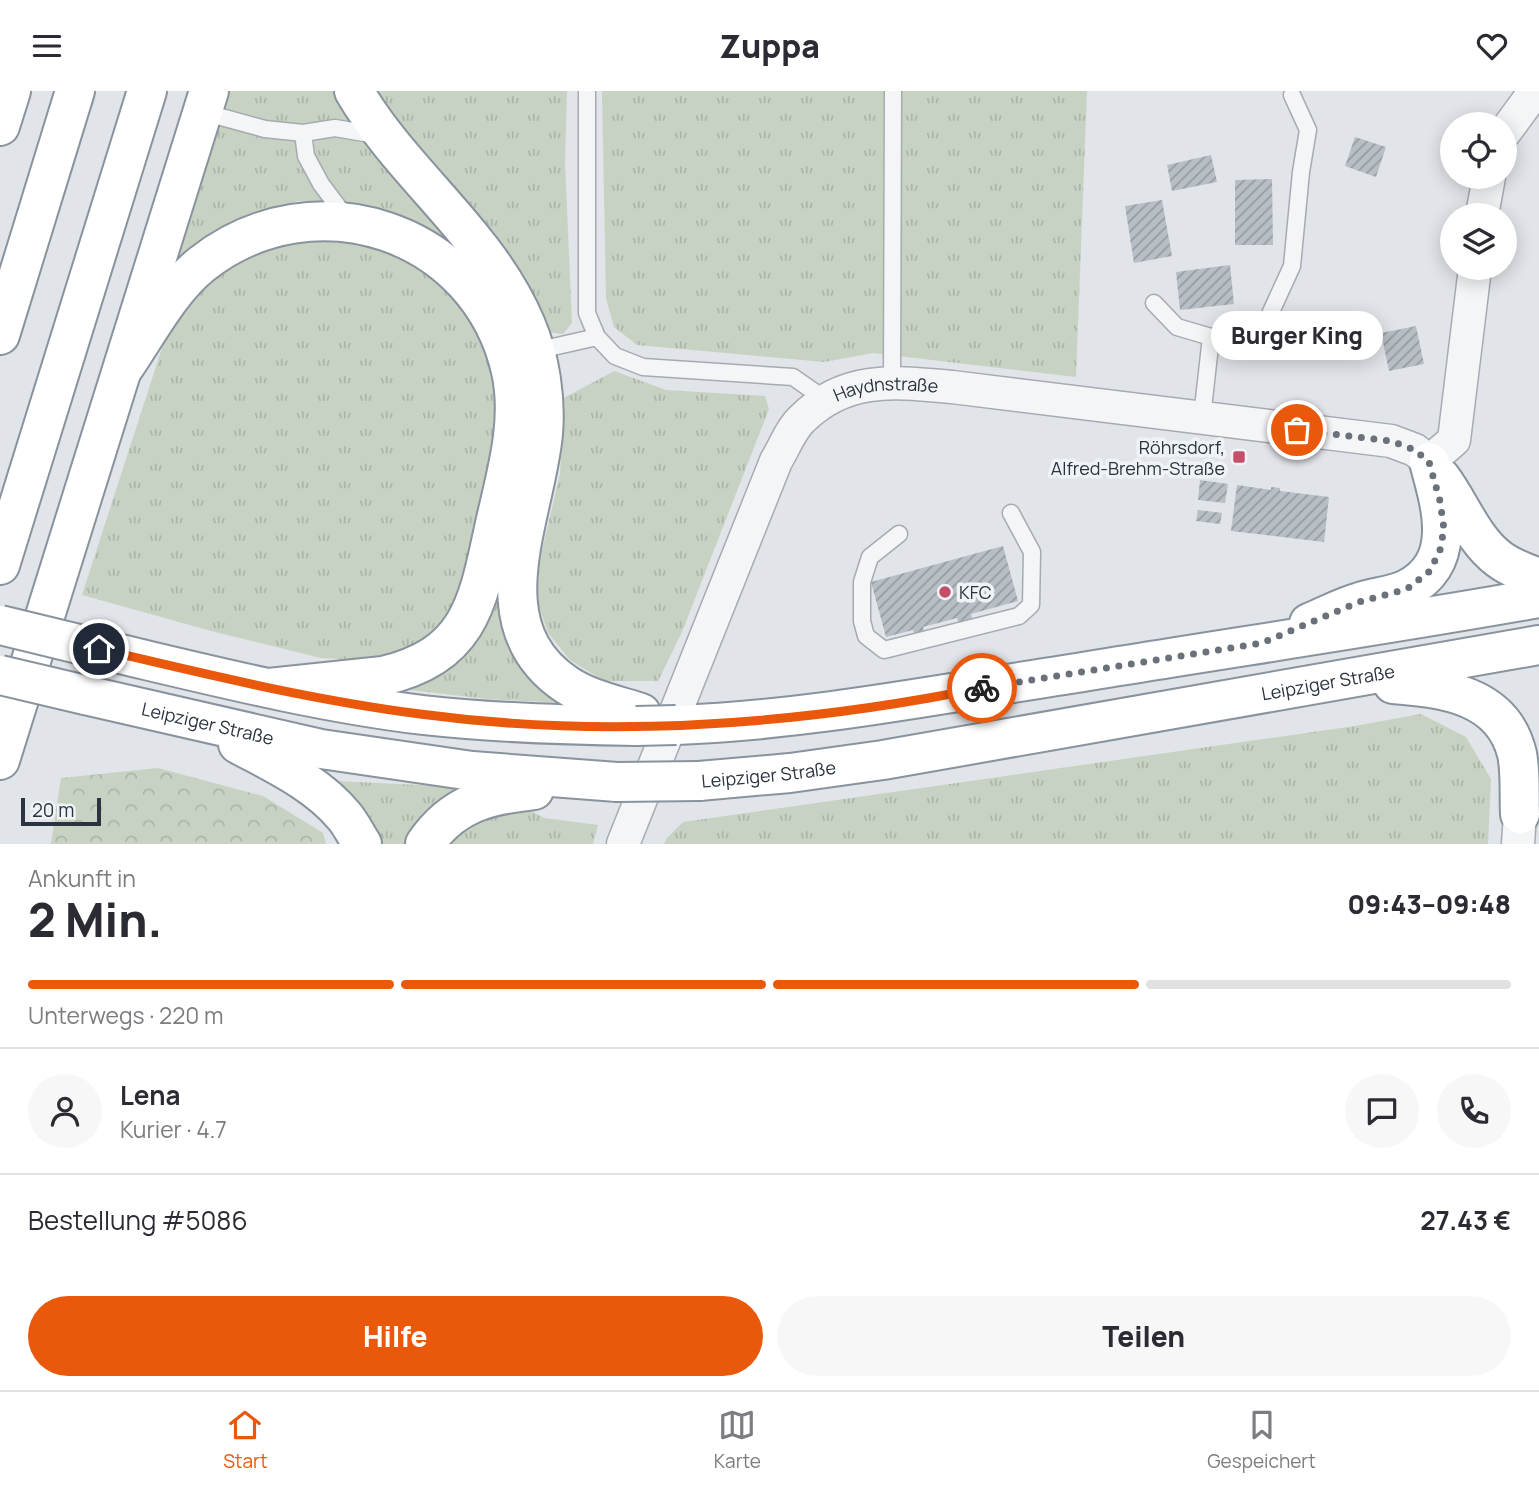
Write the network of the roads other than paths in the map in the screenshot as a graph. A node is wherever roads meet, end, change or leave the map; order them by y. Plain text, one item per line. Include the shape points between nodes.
1 (11, 91) edge
2 (75, 91) edge
3 (147, 91) edge
4 (354, 91) edge
5 (587, 91) edge
6 (893, 91) edge
7 (1535, 91) edge
8 (1292, 95) dead end
9 (205, 101) edge
10 (1517, 116) edge
11 (0, 126) edge
12 (303, 133) junction
13 (386, 136) junction
14 (349, 222) junction
15 (1474, 280) edge
16 (1154, 303) dead end
17 (0, 335) edge
18 (597, 337) junction
19 (1211, 337) junction
20 (535, 351) junction
21 (123, 369) junction
22 (892, 381) junction
23 (826, 400) junction
24 (1202, 417) junction
25 (1429, 462) junction
26 (1011, 513) dead end
27 (900, 534) dead end
28 (0, 565) edge
29 (1539, 578) edge
30 (1539, 599) edge
31 (0, 625) edge
32 (1262, 643) junction
33 (1539, 645) edge
34 (0, 675) edge
35 (1341, 680) junction
36 (269, 688) junction
37 (193, 720) junction
38 (651, 722) junction
39 (0, 761) edge
40 (617, 782) junction
41 (1519, 829) edge
42 (362, 844) edge
43 (425, 844) edge
44 (623, 844) edge

1 - 11 highway
2 - 17 highway
3 - 28 highway
4 - 13 highway
5 - 18 lane via 587,313
6 - 22 lane
7 - 10 street
8 - 19 lane via 1308,130 1292,266 1265,325
9 - 12 lane via 265,129
9 - 21 highway
12 - 13 lane via 335,128
12 - 14 lane via 306,156
13 - 20 highway via 480,249 516,303
14 - 21 highway via 284,224 219,251 182,283
14 - 36 highway via 415,243 475,295 495,327 511,372 511,448 480,593 463,628 450,642 401,672
15 - 25 street via 1454,440
16 - 19 lane via 1177,327
18 - 20 lane
18 - 23 lane via 615,356 643,367 793,377
19 - 24 lane
20 - 38 highway via 543,432 516,579 519,616 534,651 555,676 583,694
21 - 39 highway
22 - 23 street, Haydnstraße via 855,386
22 - 24 street, Haydnstraße
23 - 44 street, Haydnstraße via 801,419 776,461
24 - 25 street, Haydnstraße via 1391,441 1415,450
25 - 29 highway via 1497,557
25 - 32 highway via 1444,529 1430,571 1407,589 1359,602
26 - 27 lane via 1031,552 1031,605 1019,617 884,650 866,636 862,582 870,557
30 - 32 highway
31 - 36 highway, bridge
32 - 38 highway via 825,713 722,723
33 - 35 highway, Leipziger Straße
34 - 37 highway, Leipziger Straße, bridge
35 - 40 highway, Leipziger Straße, bridge via 883,760 699,781
35 - 41 highway via 1443,689 1475,699 1504,724 1517,753
36 - 38 highway via 421,715 499,722
37 - 40 highway, Leipziger Straße via 413,764
37 - 42 highway via 301,779 345,816
40 - 43 highway via 480,799 445,820

